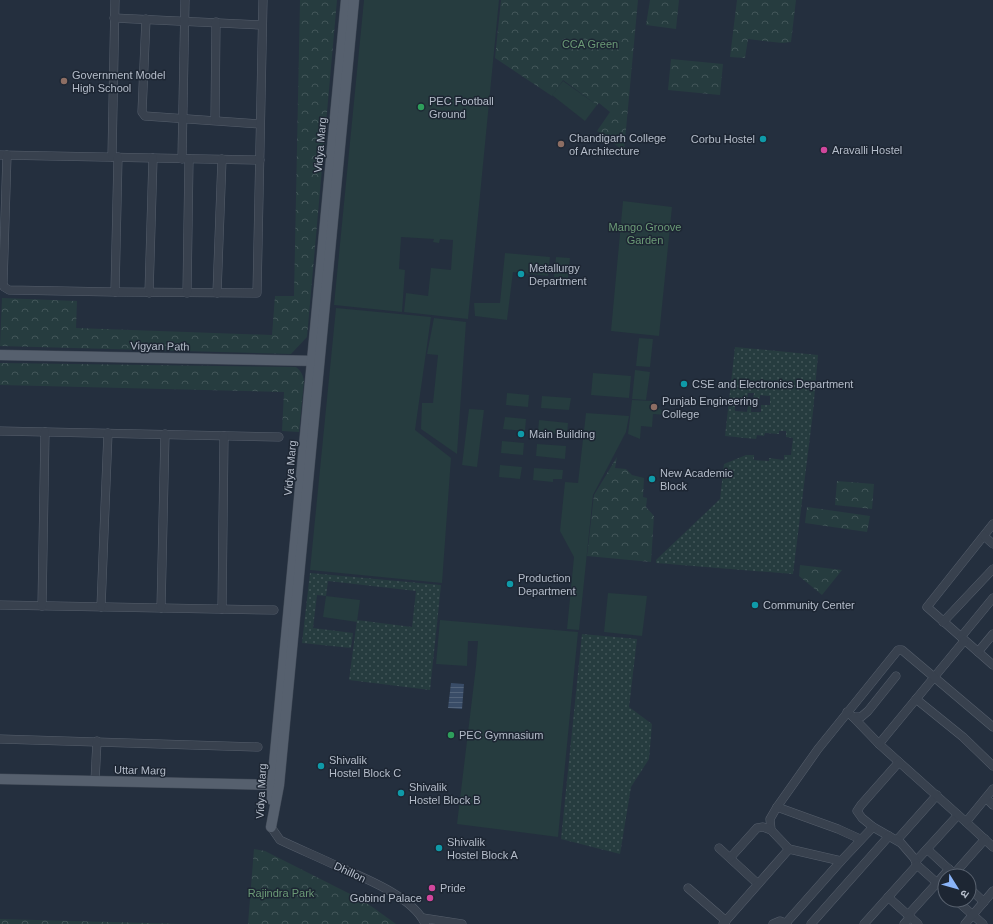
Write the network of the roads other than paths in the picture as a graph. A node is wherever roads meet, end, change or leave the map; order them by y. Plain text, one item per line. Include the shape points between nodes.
1 (115, 0) edge
2 (185, 0) edge
3 (263, 0) edge
4 (346, 0) edge
5 (354, 0) edge
6 (114, 18) junction
7 (146, 19) junction
8 (184, 21) junction
9 (216, 22) junction
10 (262, 25) junction
11 (183, 118) junction
12 (215, 120) junction
13 (260, 124) junction
14 (3, 155) edge
15 (115, 157) junction
16 (153, 158) junction
17 (185, 159) junction
18 (222, 160) junction
19 (260, 160) junction
20 (115, 292) junction
21 (149, 292) junction
22 (187, 293) junction
23 (217, 293) junction
24 (0, 355) edge
25 (316, 361) junction
26 (0, 431) edge
27 (45, 432) junction
28 (108, 433) junction
29 (165, 434) junction
30 (224, 436) junction
31 (279, 437) dead end
32 (993, 524) edge
33 (984, 536) junction
34 (993, 544) edge
35 (993, 569) edge
36 (993, 598) edge
37 (0, 605) edge
38 (42, 606) junction
39 (101, 607) junction
40 (160, 608) junction
41 (222, 609) junction
42 (274, 610) dead end
43 (943, 622) junction
44 (993, 634) edge
45 (962, 639) junction
46 (978, 652) junction
47 (993, 665) edge
48 (896, 676) dead end
49 (934, 678) junction
50 (916, 699) junction
51 (850, 715) junction
52 (993, 727) edge
53 (0, 739) edge
54 (97, 741) junction
55 (879, 744) junction
56 (258, 747) dead end
57 (899, 762) junction
58 (993, 766) edge
59 (0, 778) edge
60 (95, 781) junction
61 (276, 785) junction
62 (993, 789) edge
63 (937, 795) junction
64 (986, 798) junction
65 (993, 805) edge
66 (777, 807) junction
67 (958, 815) junction
68 (966, 822) junction
69 (271, 827) joint
70 (873, 827) junction
71 (771, 830) junction
72 (889, 836) junction
73 (860, 839) junction
74 (984, 839) junction
75 (897, 840) junction
76 (993, 847) edge
77 (719, 848) dead end
78 (789, 848) junction
79 (927, 849) junction
80 (730, 858) junction
81 (840, 861) junction
82 (916, 863) junction
83 (948, 868) edge
84 (958, 868) edge
85 (937, 882) edge
86 (758, 884) junction
87 (937, 884) edge
88 (688, 888) dead end
89 (993, 891) edge
90 (977, 895) edge
91 (888, 898) junction
92 (984, 902) junction
93 (965, 908) edge
94 (973, 915) junction
95 (909, 916) junction
96 (424, 921) edge
97 (725, 923) edge
98 (462, 924) edge
99 (773, 924) edge
100 (787, 924) edge
101 (811, 924) edge
102 (864, 924) edge
103 (904, 924) edge
104 (918, 924) edge
105 (965, 924) edge
106 (983, 924) edge

1 - 6 street
2 - 8 street
3 - 10 street
4 - 25 main road, Vidya Marg
5 - 25 main road, Vidya Marg
6 - 7 street
6 - 15 street
7 - 8 street
7 - 11 street via 143,114
8 - 9 street
8 - 11 street
9 - 10 street
9 - 12 street
10 - 13 street
11 - 12 street
11 - 17 street
12 - 13 street
13 - 19 street
14 - 15 street
14 - 20 street via 4,288
15 - 16 street
15 - 20 street
16 - 17 street
16 - 21 street
17 - 18 street
17 - 22 street
18 - 19 street
18 - 23 street
19 - 23 street via 257,293
20 - 21 street
21 - 22 street
22 - 23 street
24 - 25 main road, Vigyan Path
25 - 61 main road, Vidya Marg
26 - 27 street
27 - 28 street
27 - 38 street
28 - 29 street
28 - 39 street
29 - 30 street
29 - 40 street
30 - 31 street
30 - 41 street
32 - 33 street
33 - 34 street
33 - 43 street via 927,607
35 - 43 street
36 - 45 street
37 - 38 street
38 - 39 street
39 - 40 street
40 - 41 street
41 - 42 street
43 - 45 street
44 - 46 street
45 - 46 street
45 - 49 street
46 - 47 street
48 - 51 street via 861,717
49 - 50 street
49 - 51 street via 902,650 898,650
49 - 52 street
50 - 55 street
50 - 58 street via 963,737
51 - 55 street
51 - 66 street via 818,749
53 - 54 street
54 - 56 street
54 - 60 street
55 - 57 street
57 - 63 street
57 - 70 street via 857,811
59 - 60 main road, Uttar Marg
60 - 61 main road, Uttar Marg
61 - 69 main road, Vidya Marg
62 - 64 street
63 - 67 street
63 - 75 street
64 - 65 street
64 - 68 street
66 - 71 street via 770,819
66 - 73 street
67 - 68 street
67 - 79 street
68 - 74 street
69 - 96 street, Dhillon via 280,840 372,882 402,899
70 - 72 street
70 - 73 street
71 - 78 street
71 - 80 street via 757,828
72 - 75 street
72 - 101 street
73 - 81 street
74 - 76 street
74 - 84 street
75 - 82 street
77 - 80 street
78 - 81 street
78 - 86 street
79 - 82 street
79 - 83 street
80 - 86 street
81 - 100 street
82 - 85 street
82 - 91 street
86 - 97 street
87 - 95 street
88 - 97 street
89 - 92 street
90 - 92 street
91 - 95 street
91 - 102 street
92 - 94 street
93 - 94 street
94 - 105 street
94 - 106 street
95 - 103 street
95 - 104 street
96 - 98 street
99 - 100 street via 780,921

